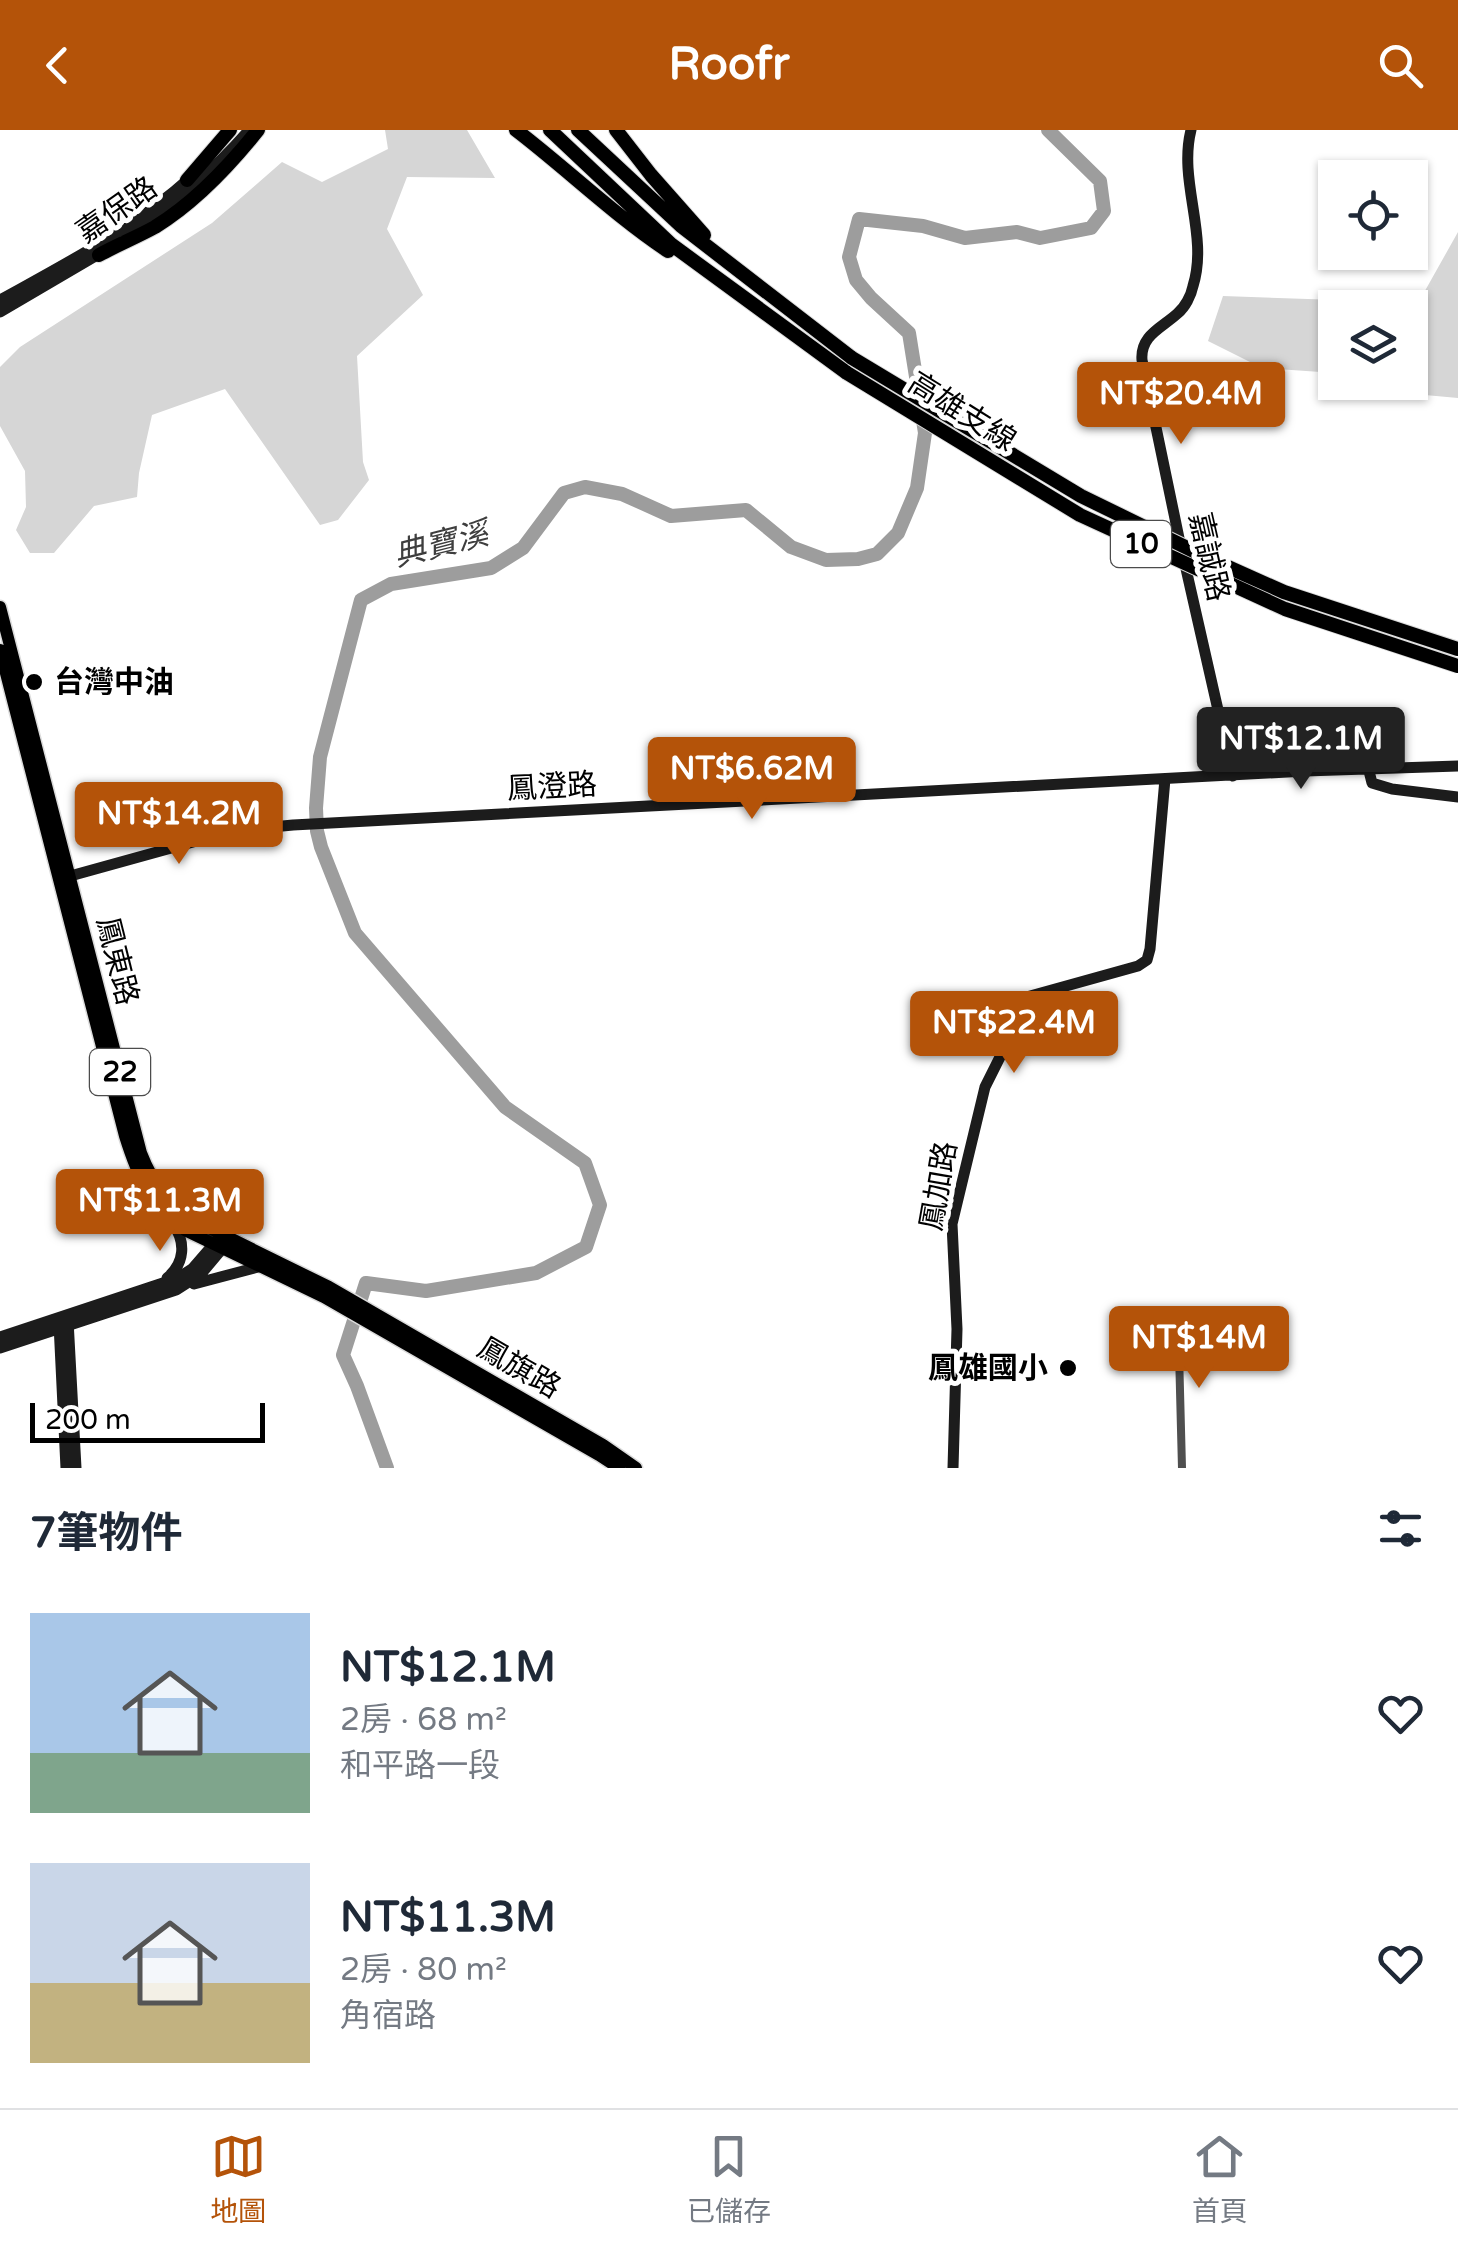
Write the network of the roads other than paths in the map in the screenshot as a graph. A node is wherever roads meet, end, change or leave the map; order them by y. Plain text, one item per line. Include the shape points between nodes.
1 (233, 130) edge
2 (248, 130) edge
3 (258, 130) edge
4 (516, 130) edge
5 (550, 130) edge
6 (578, 130) edge
7 (616, 130) edge
8 (1191, 130) edge
9 (187, 180) joint
10 (99, 255) junction
11 (728, 262) junction
12 (0, 300) edge
13 (0, 312) edge
14 (786, 329) junction
15 (850, 366) junction
16 (0, 608) edge
17 (1458, 649) edge
18 (5, 654) edge
19 (1458, 666) edge
20 (1458, 766) edge
21 (1369, 771) junction
22 (1233, 776) junction
23 (1165, 779) junction
24 (1458, 797) edge
25 (64, 877) junction
26 (169, 1218) junction
27 (222, 1242) junction
28 (262, 1266) junction
29 (151, 1288) junction
30 (176, 1290) junction
31 (326, 1292) junction
32 (1178, 1313) dead end
33 (373, 1319) junction
34 (63, 1323) junction
35 (0, 1337) edge
36 (0, 1348) edge
37 (66, 1468) edge
38 (76, 1468) edge
39 (619, 1468) edge
40 (636, 1468) edge
41 (953, 1468) edge
42 (1182, 1468) edge

1 - 9 highway
2 - 10 street, 嘉保路 via 167,208
3 - 10 highway via 188,202
4 - 14 highway via 644,236
5 - 14 highway, 高雄支線 / 10 via 672,245
6 - 11 highway, 高雄支線 / 10
7 - 11 highway
8 - 22 street, 嘉誠路 via 1186,154 1196,229 1194,286 1180,312 1141,349
9 - 12 street, 嘉保路 via 96,247
10 - 13 street, 嘉保路
11 - 15 highway, 高雄支線 / 10
14 - 15 highway, 高雄支線 / 10
15 - 17 highway, 高雄支線 / 10, bridge via 1194,552 1284,592
15 - 19 highway, 高雄支線 / 10, bridge via 1080,515 1285,609
16 - 18 main road, 鳳東路 / 22
18 - 25 main road, 鳳東路 / 22
20 - 21 street, 鳳澄路
21 - 22 street, 鳳澄路
21 - 24 street via 1372,784
22 - 23 street, 鳳澄路
23 - 25 street, 鳳澄路 via 293,825 211,837
23 - 41 street, 鳳加路 via 1147,960 1023,998 1006,1012 1002,1053 985,1088 952,1224
25 - 26 main road, 鳳東路 / 22 via 135,1168
25 - 27 main road, 鳳東路 / 22 via 148,1172 177,1210
26 - 27 main road, 鳳東路 / 22
26 - 29 street via 182,1254 172,1274
27 - 28 main road, 鳳東路 / 22
27 - 29 street via 186,1274
27 - 30 street via 202,1274
27 - 31 main road, 鳳東路 / 22
28 - 30 street
28 - 31 main road, 鳳東路 / 22
29 - 34 street
30 - 34 street
31 - 33 main road, 22
32 - 42 street
33 - 39 main road, 鳳旗路 / 22
33 - 40 main road, 鳳旗路 / 22
34 - 35 street
34 - 36 street
34 - 37 street
34 - 38 street

